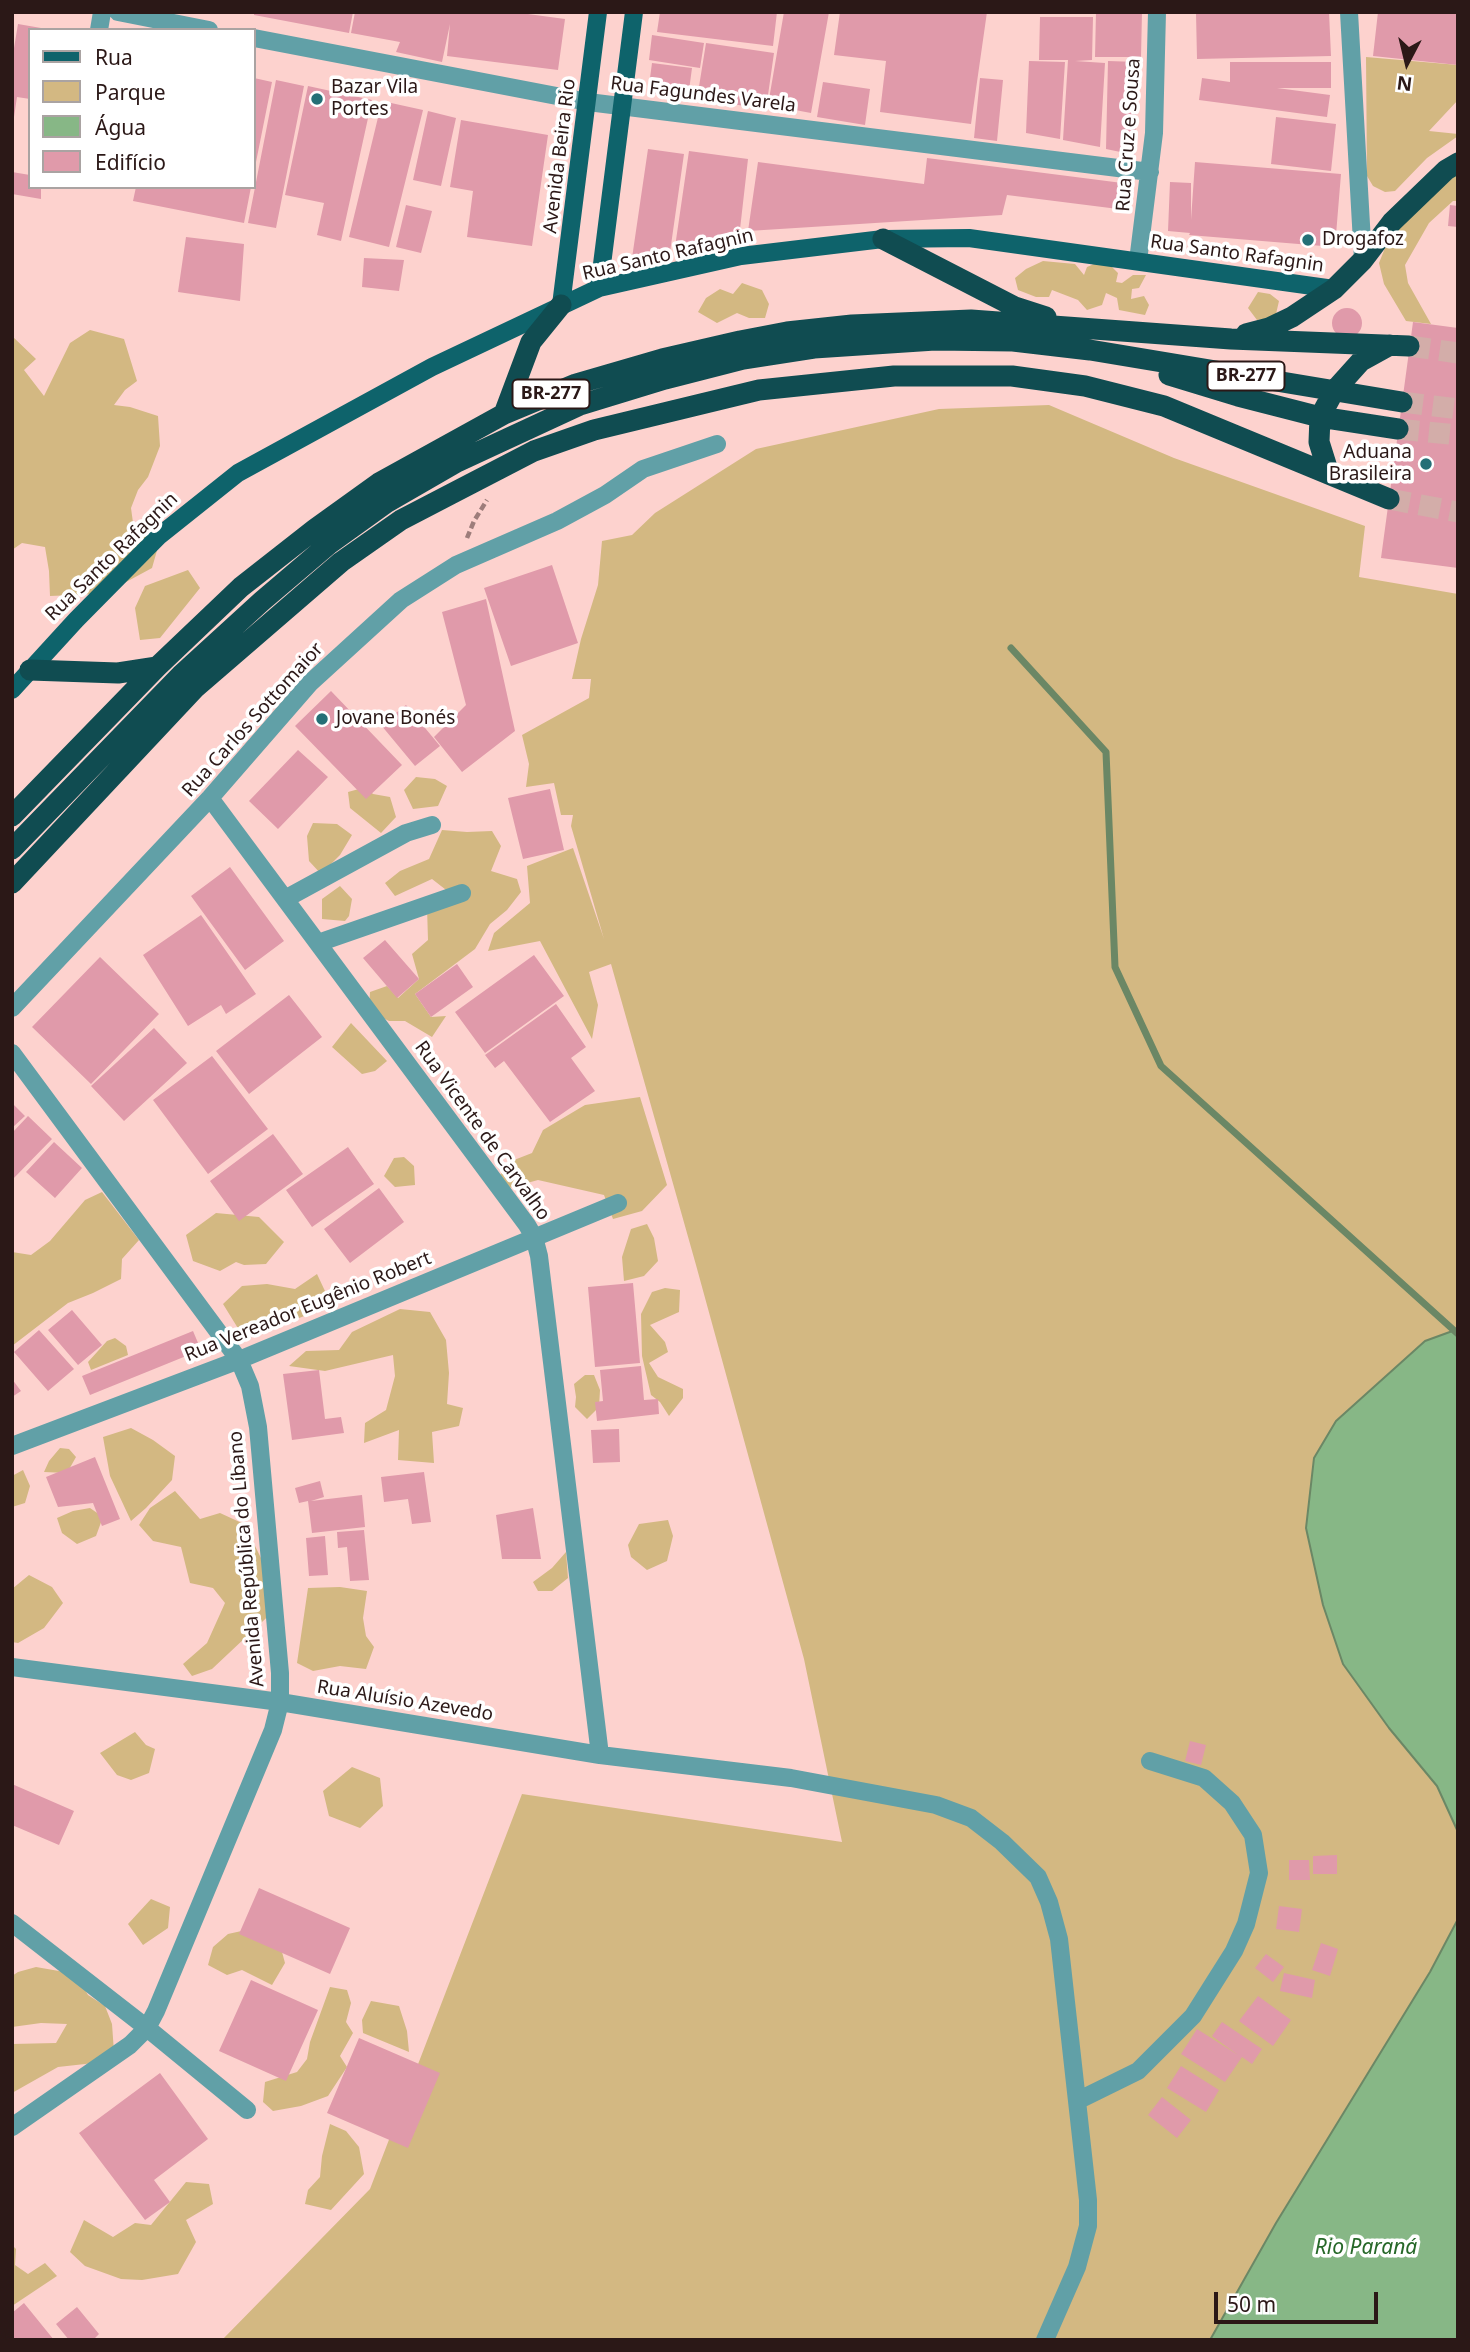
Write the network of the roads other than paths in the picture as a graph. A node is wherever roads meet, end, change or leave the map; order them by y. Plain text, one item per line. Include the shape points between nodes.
1 (118, 12) edge
2 (598, 12) edge
3 (634, 12) edge
4 (1157, 12) edge
5 (1349, 12) edge
6 (199, 28) edge
7 (256, 38) edge
8 (588, 102) junction
9 (622, 106) junction
10 (1458, 163) edge
11 (1150, 172) junction
12 (883, 239) junction
13 (1363, 260) junction
14 (1138, 261) junction
15 (599, 288) junction
16 (1334, 289) junction
17 (561, 305) junction
18 (1082, 327) junction
19 (1231, 339) junction
20 (1090, 350) junction
21 (1334, 391) junction
22 (1402, 402) tunnel mouth
23 (505, 414) junction
24 (1320, 417) junction
25 (1398, 429) tunnel mouth
26 (717, 444) dead end
27 (1329, 474) junction
28 (1389, 499) tunnel mouth
29 (156, 667) junction
30 (30, 670) junction
31 (12, 690) edge
32 (210, 798) junction
33 (12, 816) edge
34 (432, 825) dead end
35 (12, 849) edge
36 (12, 883) edge
37 (462, 892) dead end
38 (285, 899) junction
39 (318, 943) junction
40 (12, 1008) edge
41 (12, 1053) edge
42 (618, 1203) dead end
43 (534, 1237) junction
44 (239, 1360) junction
45 (12, 1446) edge
46 (12, 1667) edge
47 (280, 1702) junction
48 (600, 1755) junction
49 (1150, 1761) dead end
50 (12, 1923) edge
51 (147, 2028) junction
52 (1077, 2101) junction
53 (247, 2110) dead end
54 (12, 2127) edge
55 (1045, 2340) edge

1 - 6 street
2 - 8 main road, Avenida Beira Rio
3 - 9 main road
4 - 11 street, Rua Cruz e Sousa
5 - 13 street
7 - 8 street, Rua Fagundes Varela
8 - 9 street, Rua Fagundes Varela
8 - 17 main road, Avenida Beira Rio
9 - 11 street, Rua Fagundes Varela
9 - 15 main road
10 - 13 highway via 1392,222
11 - 14 street, Rua Cruz e Sousa
12 - 14 main road, Rua Santo Rafagnin via 970,237
12 - 15 main road, Rua Santo Rafagnin via 741,256
12 - 18 highway via 1015,307
13 - 16 highway
14 - 16 main road, Rua Santo Rafagnin
15 - 17 main road, Rua Santo Rafagnin
16 - 19 highway via 1292,317
17 - 23 highway via 531,341
17 - 30 main road, Rua Santo Rafagnin via 432,367 238,473 159,536
18 - 19 highway, BR-277
18 - 23 highway, BR-277 via 971,320 787,332 662,359 576,384
19 - 21 highway, BR-277 via 1401,345 1361,361
20 - 21 highway, BR-277
20 - 24 highway
20 - 35 highway, BR-277 via 1013,341 936,340 814,348 743,359 665,379 580,405 511,436 386,503 329,544 181,675
21 - 22 highway, BR-277
21 - 24 highway
23 - 29 highway, BR-277 via 379,483 315,529 242,587
24 - 25 highway
24 - 27 highway via 1319,442
26 - 32 street, Rua Carlos Sottomaior via 643,469 557,521 456,565 401,600 310,682
27 - 28 highway
27 - 36 highway via 1164,406 1085,386 1012,376 894,376 759,390 594,430 534,452 401,520 341,562 195,688
29 - 30 highway via 118,673
29 - 33 highway, BR-277
30 - 31 main road, Rua Santo Rafagnin
32 - 38 street, Rua Vicente de Carvalho
32 - 40 street, Rua Carlos Sottomaior
34 - 38 street via 405,833
37 - 39 street
38 - 39 street, Rua Vicente de Carvalho
39 - 43 street, Rua Vicente de Carvalho
41 - 44 street, Avenida República do Líbano
42 - 43 street, Rua Vereador Eugênio Robert
43 - 44 street, Rua Vereador Eugênio Robert
43 - 48 street, Rua Vicente de Carvalho
44 - 45 street, Rua Vereador Eugênio Robert
44 - 47 street, Avenida República do Líbano via 258,1427
46 - 47 street, Rua Aluísio Azevedo
47 - 48 street, Rua Aluísio Azevedo
47 - 51 street, Avenida República do Líbano via 273,1730
48 - 52 street, Rua Aluísio Azevedo via 791,1778 936,1805 971,1818 1038,1877 1049,1902 1059,1938
49 - 52 street via 1204,1777 1232,1803 1253,1835 1259,1873 1247,1924 1193,2016 1138,2071
50 - 51 street
51 - 53 street
51 - 54 street, Avenida República do Líbano via 130,2045
52 - 55 street, Rua Aluísio Azevedo via 1088,2226 1077,2267

